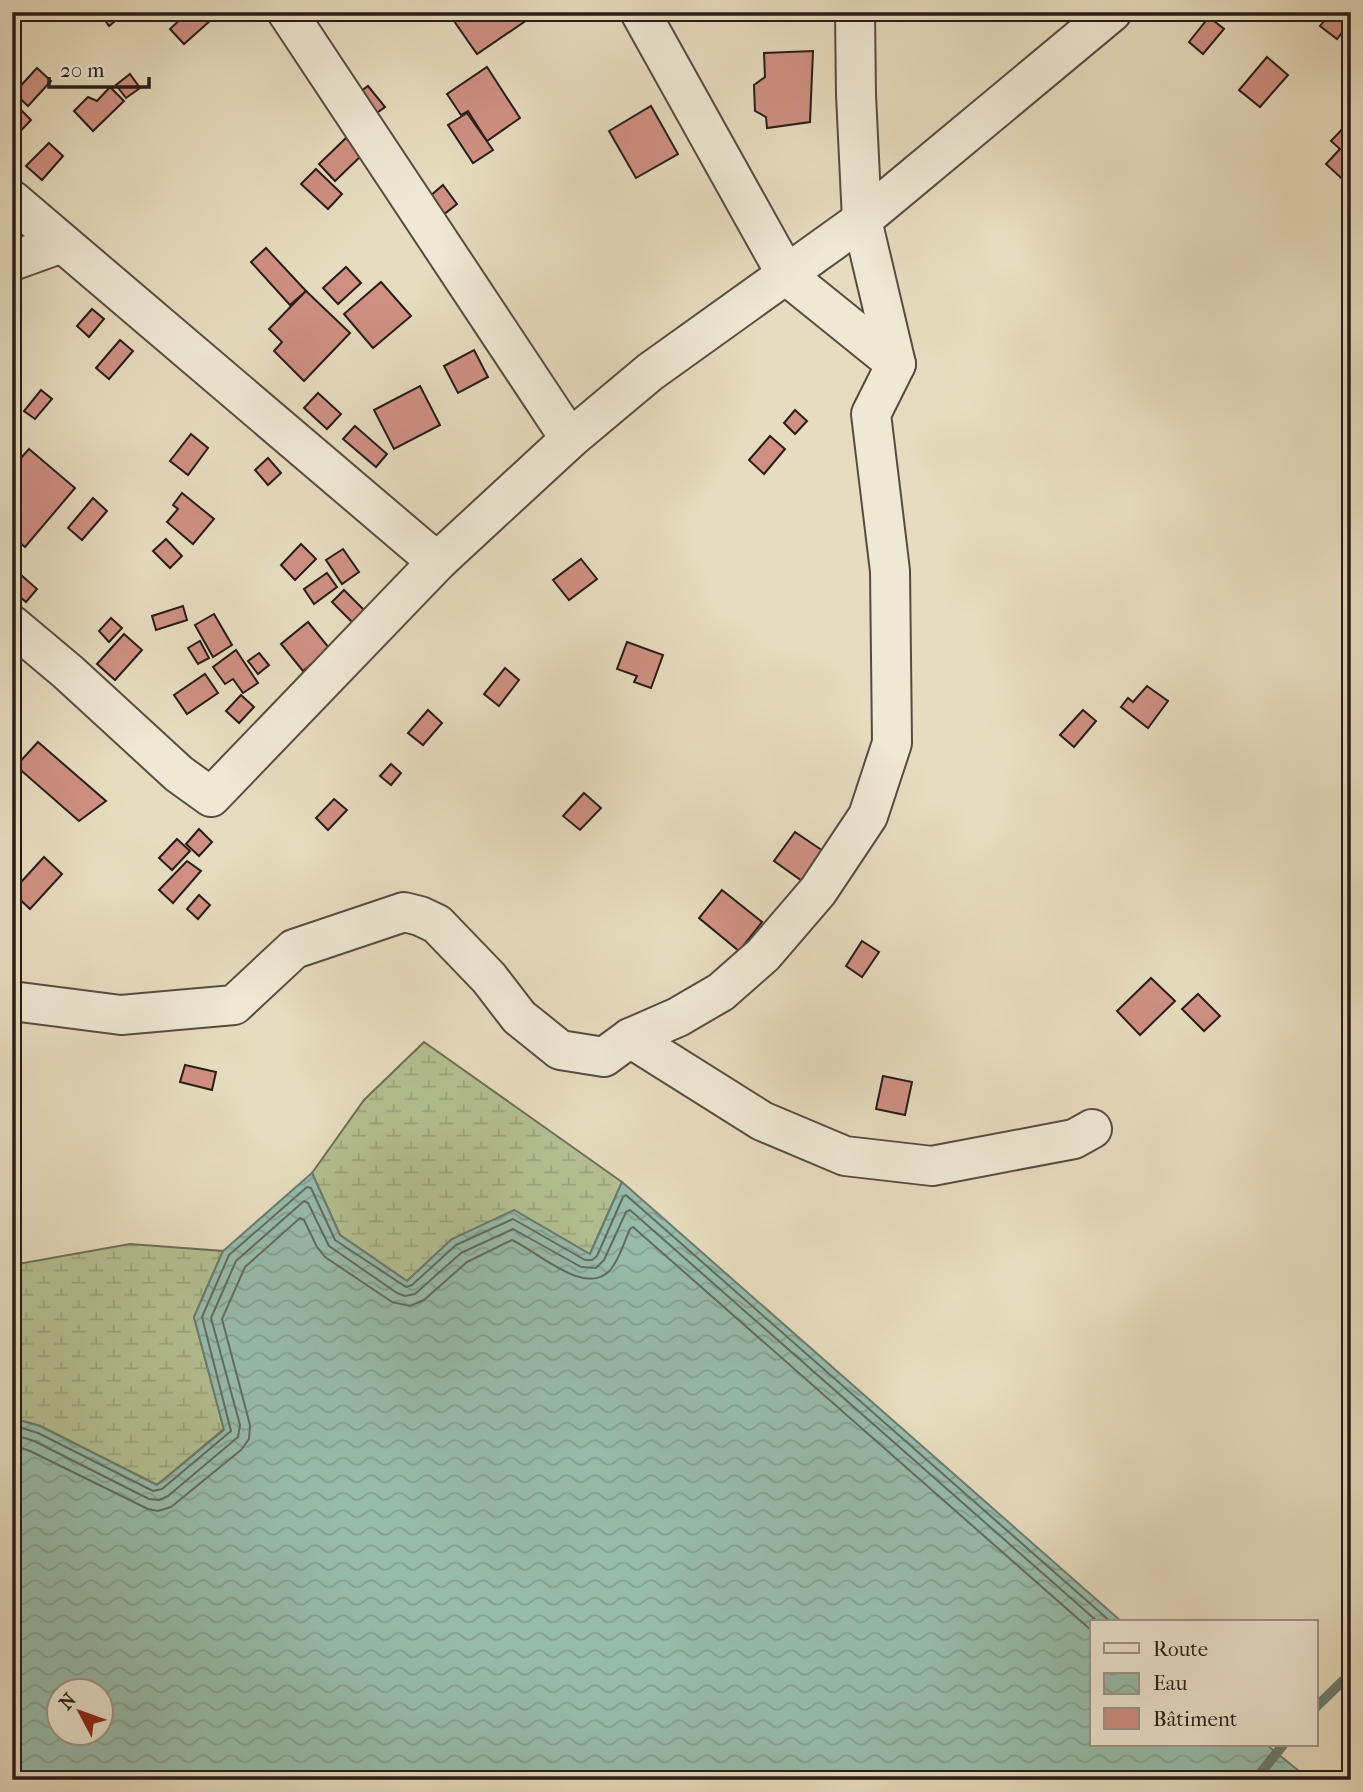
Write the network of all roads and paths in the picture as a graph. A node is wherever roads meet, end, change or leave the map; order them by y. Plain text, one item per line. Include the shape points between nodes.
1 (287, 12) edge
2 (640, 12) edge
3 (855, 12) edge
4 (1112, 12) edge
5 (12, 200) edge
6 (863, 220) junction
7 (62, 243) junction
8 (12, 261) edge
9 (787, 276) junction
10 (896, 364) junction
11 (570, 439) junction
12 (439, 561) junction
13 (12, 625) edge
14 (12, 1001) edge
15 (630, 1038) junction
16 (1092, 1129) dead end

1 - 11 street
2 - 9 street
3 - 6 street
4 - 6 street
5 - 7 street
6 - 9 street
6 - 10 street
7 - 8 street
7 - 12 street
9 - 10 street
9 - 11 street via 650,372
10 - 15 street via 871,414 890,571 892,743 868,816 818,891 763,955 721,992
11 - 12 street
12 - 13 street via 211,797 179,774
14 - 15 street via 121,1014 234,1005 294,949 404,912 437,924 519,1017 560,1050 604,1056
15 - 16 street via 762,1121 845,1156 932,1166 1074,1139

